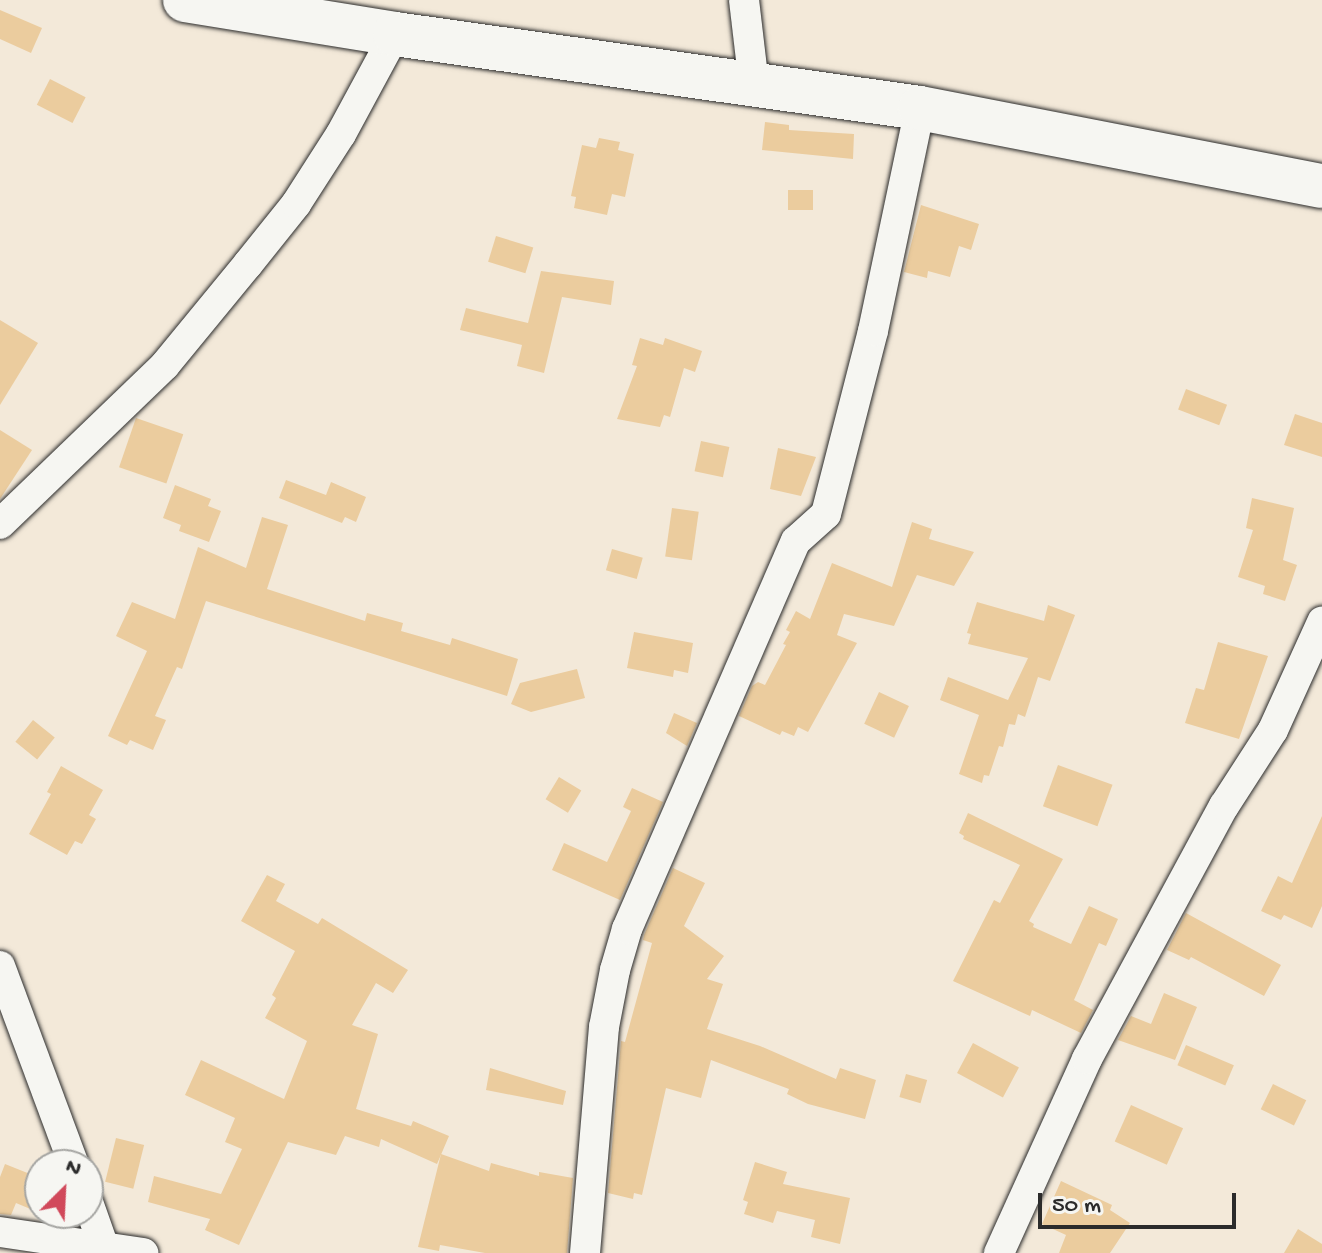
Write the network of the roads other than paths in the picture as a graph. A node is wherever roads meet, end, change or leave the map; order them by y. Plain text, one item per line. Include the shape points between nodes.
1 (185, 0) edge
2 (744, 0) edge
3 (241, 5) edge
4 (395, 34) junction
5 (754, 85) junction
6 (920, 108) junction
7 (1322, 186) edge
8 (0, 524) edge
9 (1322, 622) edge
10 (0, 966) edge
11 (68, 1149) edge
12 (98, 1229) edge
13 (0, 1232) edge
14 (106, 1250) edge
15 (143, 1253) edge
16 (585, 1253) edge
17 (999, 1253) edge

1 - 3 street
2 - 5 street
3 - 4 street
4 - 5 street
4 - 8 street via 326,158 248,264 165,365
5 - 6 street
6 - 7 street
6 - 16 street via 873,331 826,514 796,541 617,962 604,1027
9 - 17 street via 1273,730 1224,806 1087,1059
10 - 11 street
12 - 14 street
13 - 14 street
14 - 15 street

